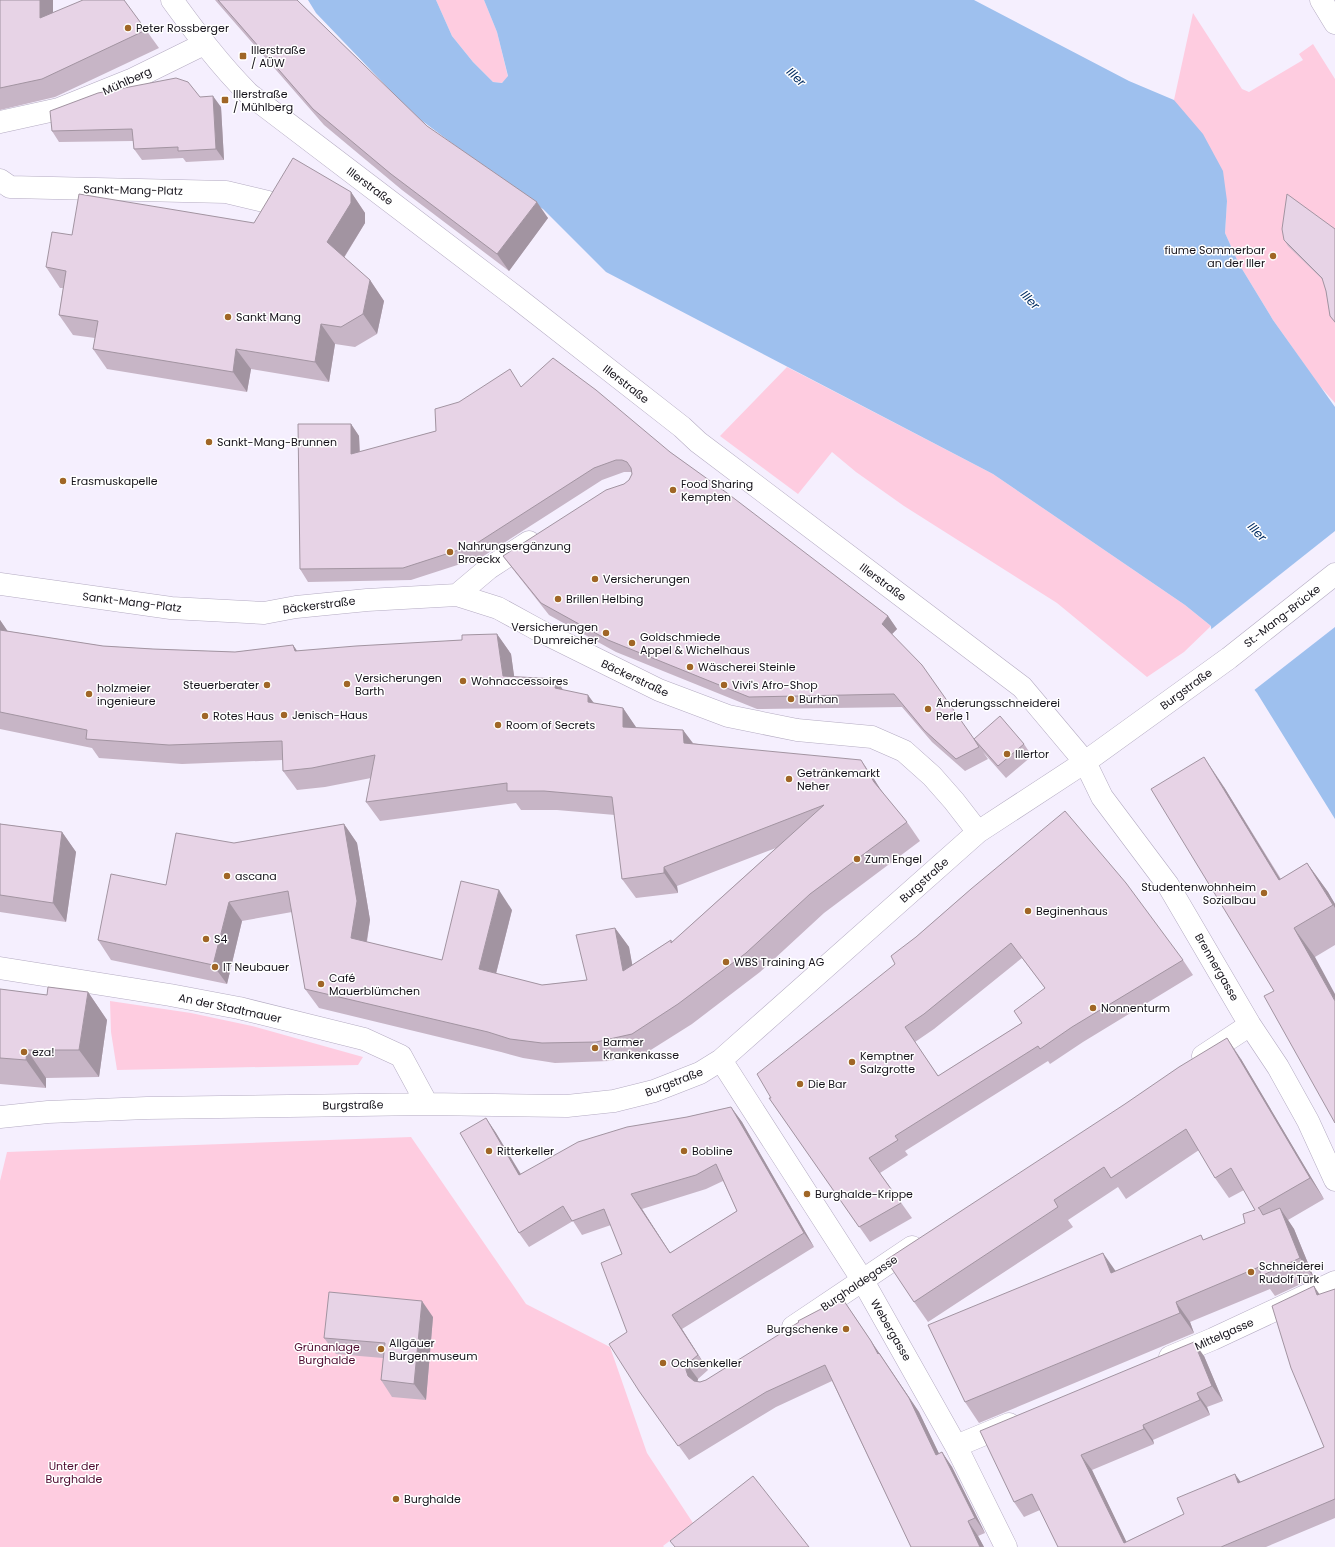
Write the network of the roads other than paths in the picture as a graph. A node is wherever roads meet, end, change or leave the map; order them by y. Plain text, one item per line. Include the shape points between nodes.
1 (172, 0) edge
2 (1321, 0) edge
3 (1335, 24) edge
4 (204, 44) junction
5 (0, 122) edge
6 (0, 180) edge
7 (268, 202) edge
8 (549, 530) edge
9 (1335, 574) edge
10 (0, 584) edge
11 (457, 595) junction
12 (264, 613) joint
13 (1229, 658) joint
14 (1086, 762) junction
15 (978, 832) junction
16 (0, 968) edge
17 (1250, 1025) junction
18 (722, 1060) junction
19 (1184, 1068) edge
20 (427, 1104) junction
21 (0, 1117) edge
22 (1335, 1180) edge
23 (927, 1238) edge
24 (863, 1281) junction
25 (1335, 1282) edge
26 (780, 1337) edge
27 (1155, 1364) edge
28 (1030, 1415) edge
29 (956, 1446) junction
30 (1006, 1547) edge

1 - 4 street, Illerstraße
2 - 3 street
4 - 5 street, Mühlberg via 131,80 59,109
4 - 14 street, Illerstraße via 249,94 517,298 698,442 1022,686
6 - 7 street, Sankt-Mang-Platz via 10,187 226,192
8 - 11 street via 489,568
9 - 13 street, St.-Mang-Brücke
10 - 12 street, Sankt-Mang-Platz via 171,608
11 - 12 street, Bäckerstraße via 367,600
11 - 15 street, Bäckerstraße via 498,608 659,690 728,716 797,730 872,737 904,751 932,776
13 - 14 street, Burgstraße
14 - 15 street, Burgstraße
14 - 17 street, Brennergasse via 1102,797 1168,885
15 - 18 street, Burgstraße
16 - 20 street, An der Stadtmauer via 239,1008 364,1038 401,1056
17 - 19 street
17 - 22 street, Brennergasse via 1308,1121
18 - 20 street, Burgstraße via 700,1073 654,1091 614,1101 567,1106
18 - 24 street, Webergasse
20 - 21 street, Burgstraße via 146,1108 48,1112
23 - 24 street, Burghaldegasse
24 - 26 street, Burghaldegasse
24 - 29 street, Webergasse
25 - 27 street, Mittelgasse
28 - 29 street
29 - 30 street, Webergasse

